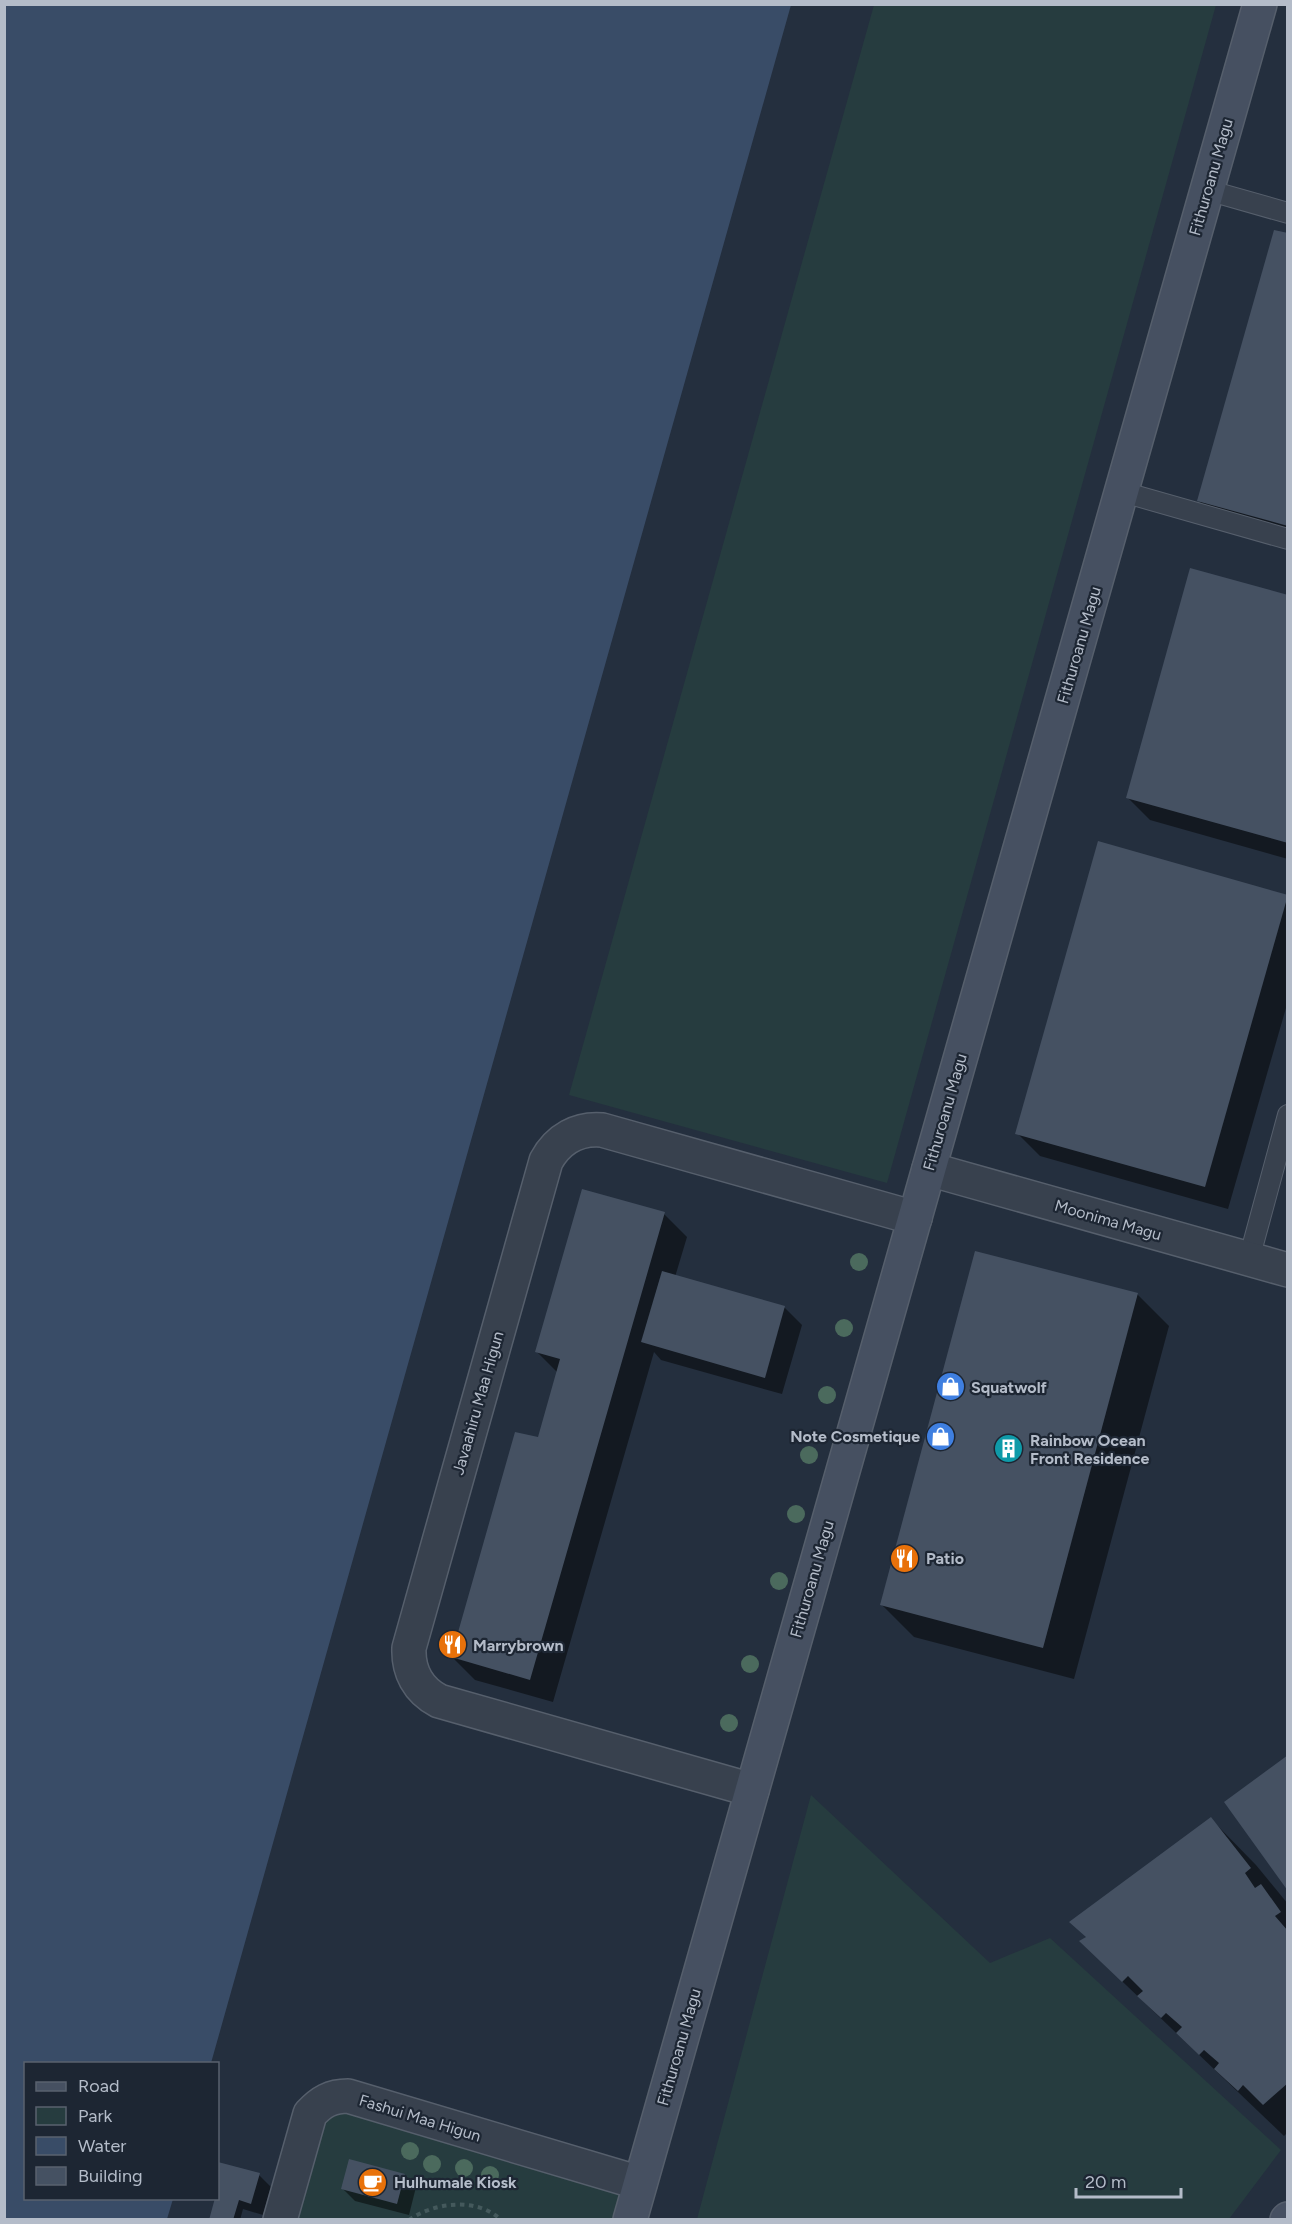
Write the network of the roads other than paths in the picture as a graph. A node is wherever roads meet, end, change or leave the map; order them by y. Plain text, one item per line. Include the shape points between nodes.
1 (1260, 4) edge
2 (1207, 190) junction
3 (1287, 213) edge
4 (1123, 492) junction
5 (1287, 539) edge
6 (1287, 1115) edge
7 (929, 1169) junction
8 (915, 1218) junction
9 (1249, 1259) junction
10 (1287, 1270) edge
11 (752, 1790) junction
12 (640, 2183) junction
13 (280, 2220) edge
14 (630, 2220) edge

1 - 2 street, Fithuroanu Magu
2 - 3 lane
2 - 4 street, Fithuroanu Magu
4 - 5 lane
4 - 7 street, Fithuroanu Magu
6 - 9 lane
7 - 8 street, Fithuroanu Magu
7 - 9 street, Moonima Magu
8 - 11 street, Fithuroanu Magu
8 - 11 street, Javaahiru Maa Higun via 602,1130 585,1130 569,1136 546,1161 409,1648 412,1672 420,1686 439,1701
9 - 10 street, Moonima Magu
11 - 12 street, Fithuroanu Magu
12 - 13 street, Fashui Maa Higun via 348,2096 337,2096 310,2114
12 - 14 street, Fithuroanu Magu

